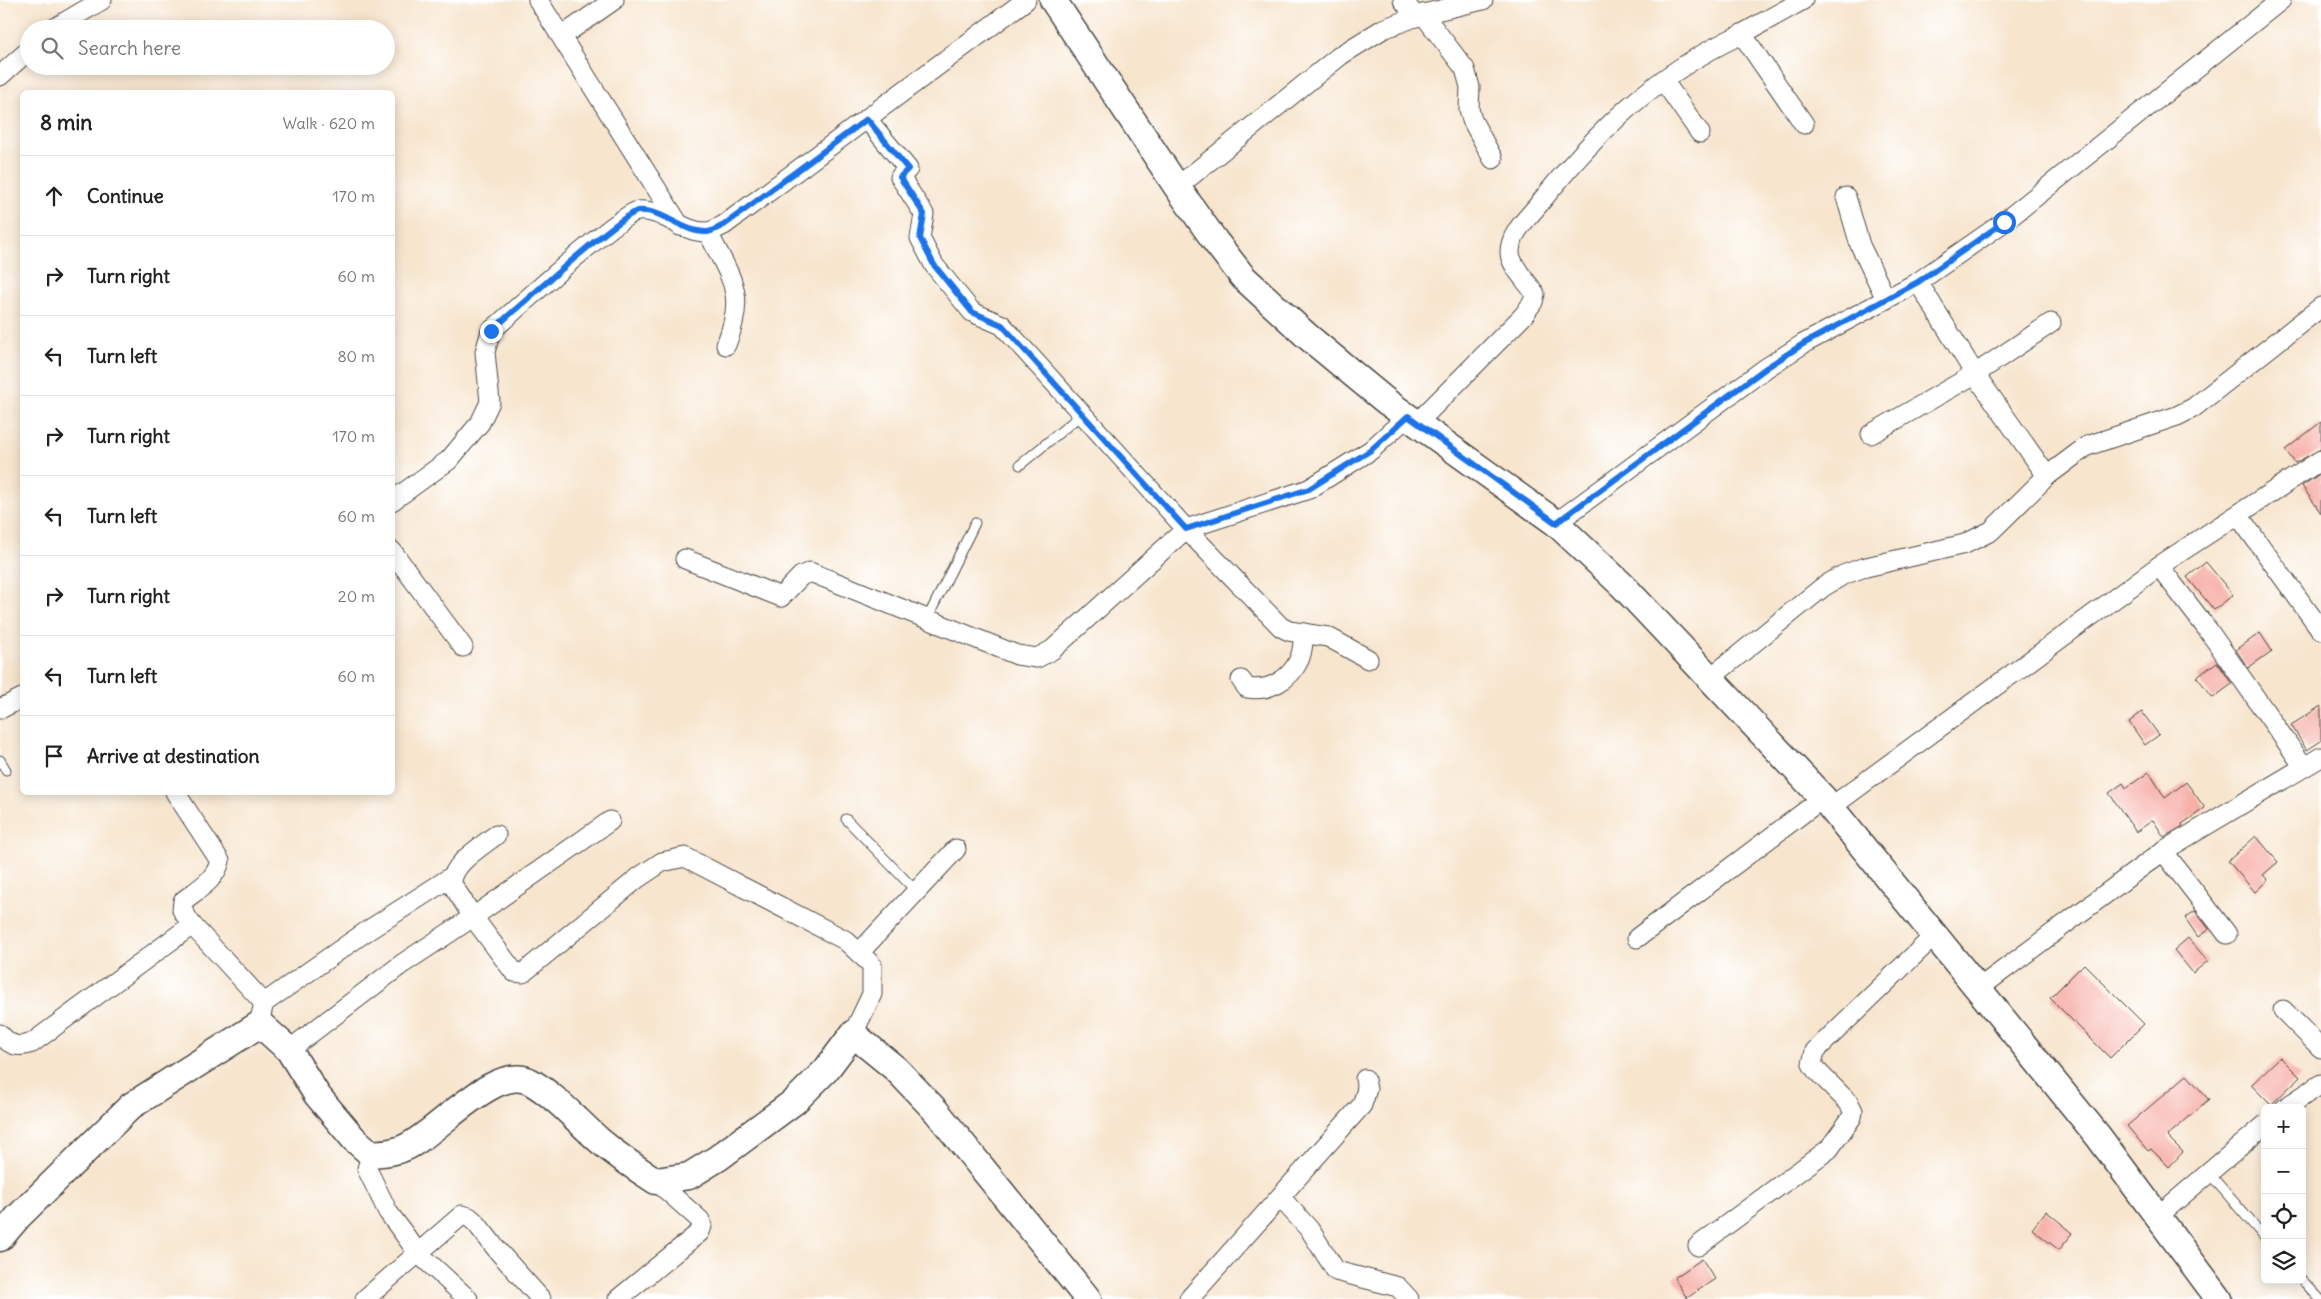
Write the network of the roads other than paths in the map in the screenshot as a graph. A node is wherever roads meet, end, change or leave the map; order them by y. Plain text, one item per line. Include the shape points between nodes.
1 (102, 0) edge
2 (538, 0) edge
3 (614, 0) edge
4 (1026, 0) edge
5 (1053, 0) edge
6 (1403, 0) edge
7 (1483, 0) edge
8 (1803, 0) edge
9 (2281, 0) edge
10 (1419, 16) junction
11 (68, 20) edge
12 (1742, 34) junction
13 (562, 36) junction
14 (20, 58) edge
15 (0, 76) edge
16 (1663, 80) junction
17 (867, 119) junction
18 (1804, 124) dead end
19 (1700, 133) dead end
20 (1493, 159) dead end
21 (1177, 187) junction
22 (1846, 197) dead end
23 (680, 226) junction
24 (708, 232) junction
25 (1918, 282) junction
26 (1886, 299) junction
27 (2321, 308) edge
28 (2051, 323) dead end
29 (726, 345) dead end
30 (1975, 374) junction
31 (1082, 414) junction
32 (1412, 420) junction
33 (1871, 434) dead end
34 (2321, 460) edge
35 (1020, 465) dead end
36 (2047, 476) junction
37 (395, 499) edge
38 (2238, 515) junction
39 (975, 523) dead end
40 (1556, 523) junction
41 (1186, 529) junction
42 (395, 555) edge
43 (685, 559) dead end
44 (2160, 566) junction
45 (927, 619) junction
46 (2321, 630) edge
47 (1304, 632) junction
48 (463, 647) dead end
49 (1368, 659) dead end
50 (1710, 678) junction
51 (1241, 680) dead end
52 (20, 699) edge
53 (0, 709) edge
54 (2321, 757) edge
55 (0, 760) edge
56 (2304, 767) junction
57 (6, 770) dead end
58 (177, 795) edge
59 (1827, 802) junction
60 (846, 819) dead end
61 (610, 821) dead end
62 (496, 835) dead end
63 (956, 849) dead end
64 (2162, 851) junction
65 (452, 878) junction
66 (916, 891) junction
67 (473, 918) junction
68 (192, 925) junction
69 (2227, 934) dead end
70 (1935, 935) junction
71 (1637, 938) dead end
72 (859, 953) junction
73 (1978, 989) junction
74 (2283, 1010) dead end
75 (262, 1013) junction
76 (0, 1034) edge
77 (853, 1034) junction
78 (2321, 1048) edge
79 (289, 1050) junction
80 (1364, 1079) dead end
81 (2321, 1084) edge
82 (2291, 1104) edge
83 (2261, 1128) edge
84 (371, 1154) junction
85 (2208, 1172) junction
86 (656, 1181) junction
87 (1280, 1198) junction
88 (2158, 1216) junction
89 (2261, 1233) edge
90 (0, 1238) edge
91 (1698, 1246) dead end
92 (418, 1253) junction
93 (2306, 1284) edge
94 (365, 1299) edge
95 (468, 1299) edge
96 (541, 1299) edge
97 (618, 1299) edge
98 (1088, 1299) edge
99 (1189, 1299) edge
100 (1409, 1299) edge
101 (2219, 1299) edge
102 (2320, 1299) edge

1 - 11 street
2 - 13 street
3 - 13 street
4 - 17 street
5 - 21 street
6 - 10 street
7 - 10 street
8 - 12 street
9 - 25 street via 2004,222
10 - 20 street via 1465,69 1470,87 1472,120
10 - 21 street via 1383,28 1341,55
12 - 16 street via 1715,46
12 - 18 street
13 - 23 street
14 - 15 street
16 - 19 street
16 - 32 street via 1603,129 1515,233 1510,253 1535,294 1533,302 1523,316
17 - 24 street via 724,225
17 - 31 street via 908,169 900,177 924,214 920,238 934,265 972,312 1002,325
21 - 32 street via 1214,241 1249,283 1321,348
22 - 26 street via 1860,245
23 - 24 street
23 - 37 street via 652,212 637,211 613,227 491,331 485,352 490,402 480,423 449,460
24 - 29 street via 735,289 738,305
25 - 26 street
25 - 30 street
26 - 40 street via 1766,368
27 - 36 street via 2193,408 2087,446
28 - 30 street
30 - 33 street
30 - 36 street
31 - 35 lane
31 - 41 street
32 - 40 street
32 - 41 street via 1309,489
34 - 38 street
36 - 50 street via 1991,531 1965,544 1862,568 1823,587
38 - 44 street
38 - 46 street
39 - 45 lane
40 - 50 street via 1623,586
41 - 45 street via 1052,650 1036,658 1017,656
41 - 47 street via 1282,628 1289,632
42 - 48 street
43 - 45 street via 781,597 801,576 810,572
44 - 56 street
44 - 59 street
47 - 49 street via 1328,637
47 - 51 street via 1300,658 1284,680 1257,690 1247,688
50 - 59 street
52 - 53 street
54 - 56 street
55 - 57 lane
56 - 64 street
58 - 68 street via 220,861 210,880 183,901 182,910
59 - 70 street
59 - 71 street
60 - 66 lane
61 - 67 street
62 - 65 street via 456,869
63 - 66 street
64 - 69 street
64 - 73 street
65 - 67 street via 452,884
65 - 75 street via 364,933
66 - 72 street
67 - 72 street via 514,972 523,973 638,878 662,862 684,857 846,940
67 - 79 street via 402,964
68 - 75 street
68 - 76 street via 32,1043 20,1047 10,1044
70 - 73 street
70 - 91 street via 1814,1052 1812,1064 1816,1070 1852,1107 1852,1117 1829,1149
72 - 77 street via 872,965 872,994
73 - 88 street via 2098,1136
74 - 78 street
75 - 79 street
75 - 90 street via 131,1106
77 - 86 street via 826,1070 795,1101 689,1176
77 - 98 street via 896,1069 936,1111
79 - 84 street via 317,1095
80 - 87 street via 1366,1089 1362,1105
81 - 82 street
83 - 85 street
84 - 86 street via 406,1148 482,1092 511,1078 529,1081 602,1143
84 - 92 street via 367,1169 388,1212
85 - 88 street
85 - 89 lane
86 - 97 street via 700,1220 702,1226 700,1232
87 - 99 street
87 - 100 street via 1310,1230 1336,1271 1398,1287
88 - 101 street
92 - 94 street
92 - 95 street
92 - 96 street via 454,1220 462,1215 470,1217
93 - 102 lane

